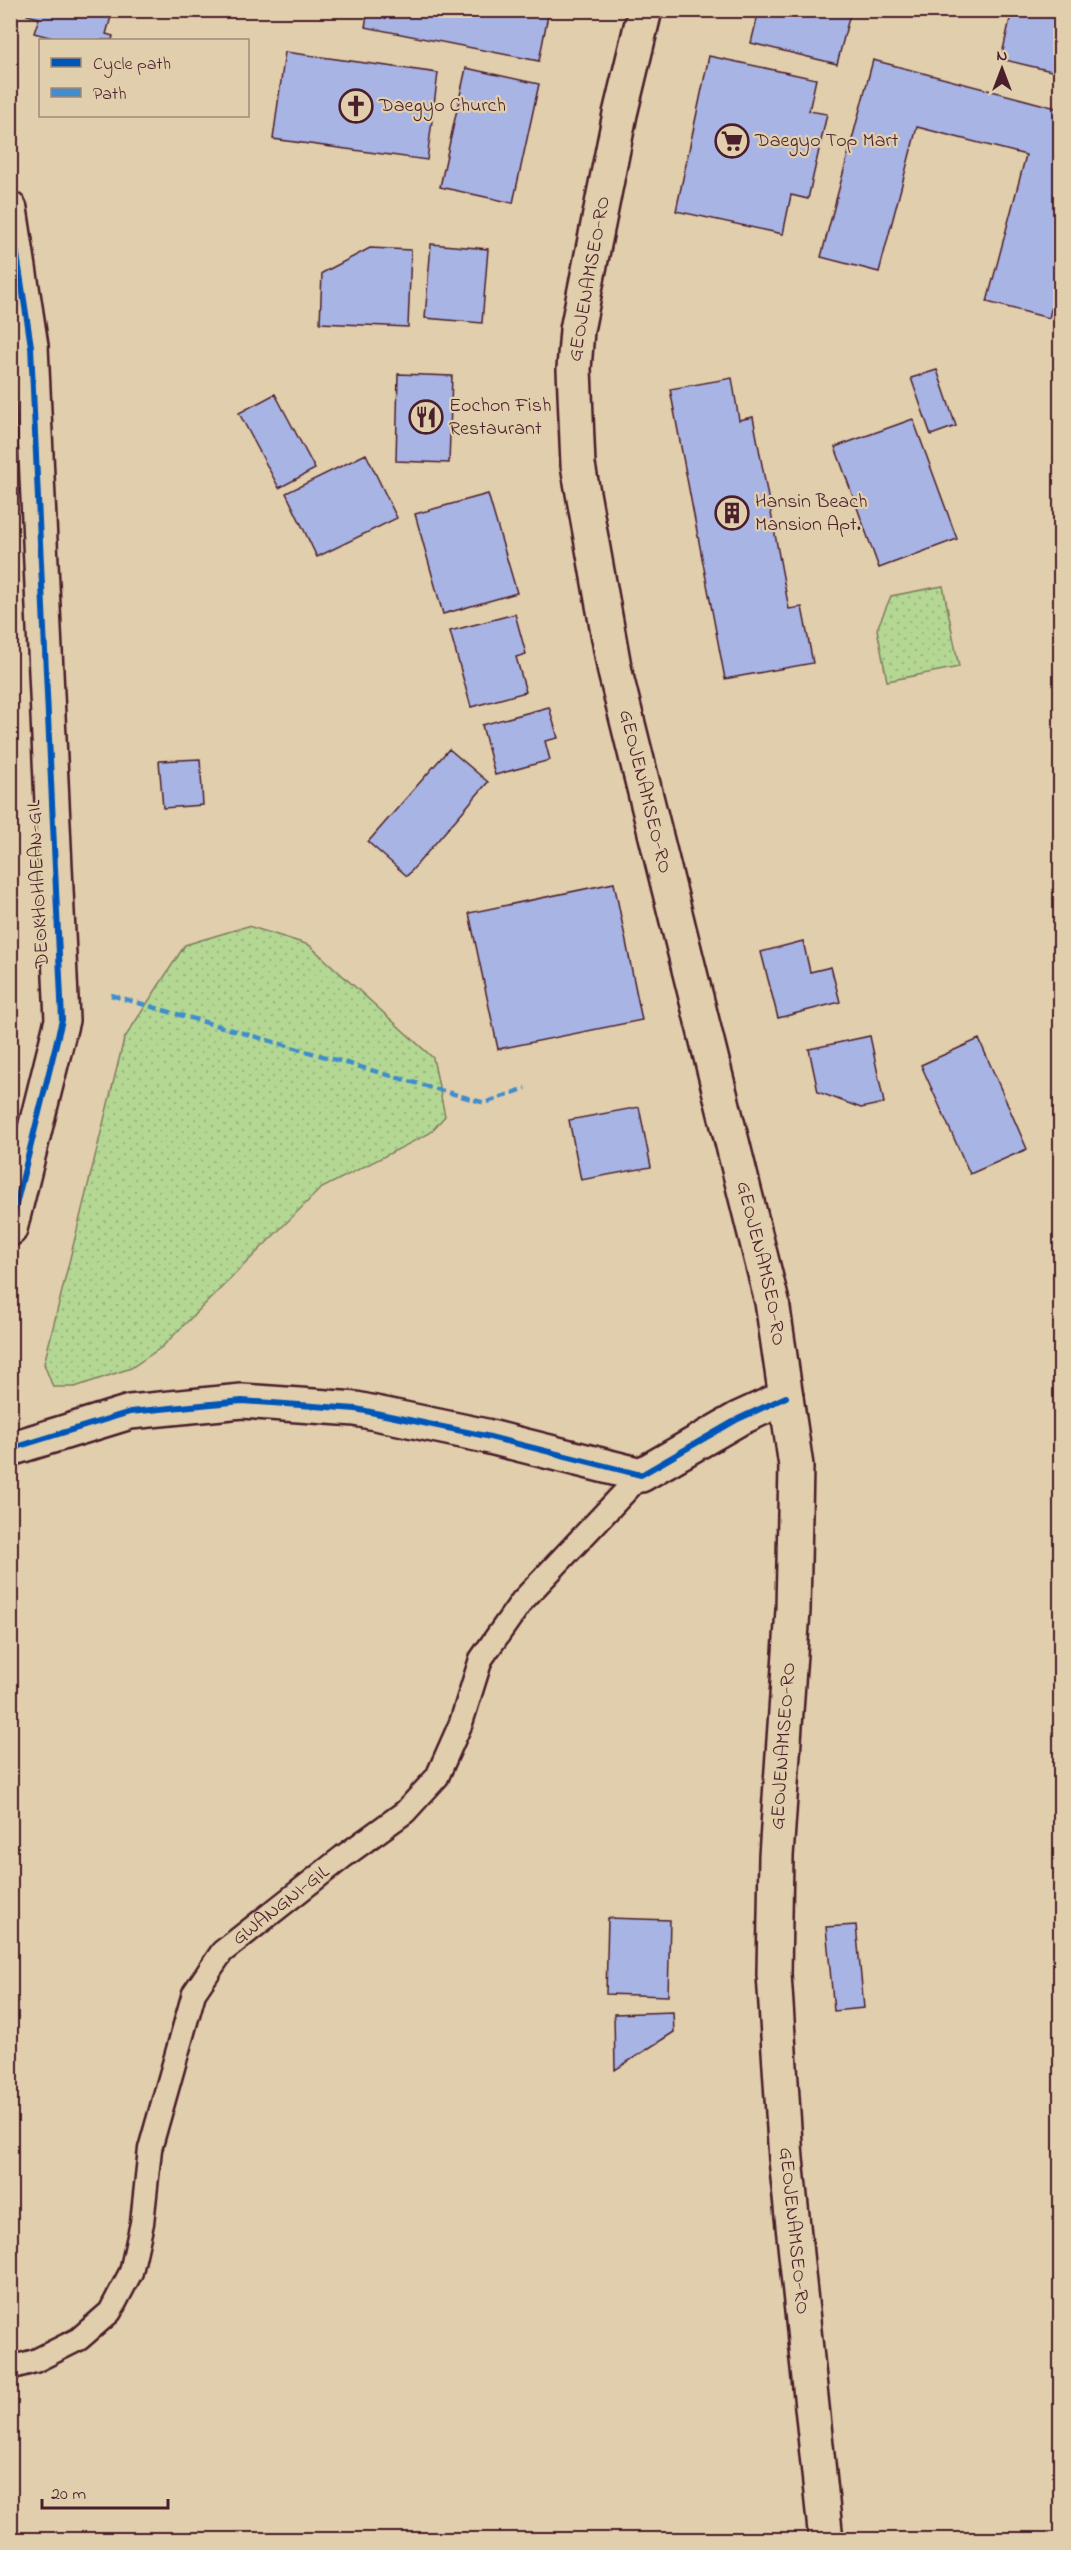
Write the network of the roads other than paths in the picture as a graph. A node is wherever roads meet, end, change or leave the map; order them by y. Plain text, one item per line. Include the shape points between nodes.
1 (645, 10) edge
2 (10, 209) edge
3 (10, 1229) edge
4 (786, 1397) junction
5 (10, 1449) edge
6 (640, 1475) junction
7 (10, 2368) edge
8 (826, 2540) edge

1 - 4 main road, GEOJENAMSEO-RO via 577,330 574,369 578,465 615,672 772,1302
2 - 3 main road, DEOKHOHAEAN-GIL via 32,346 62,1020
4 - 6 main road via 738,1419
4 - 8 main road, GEOJENAMSEO-RO via 796,1466 794,1599 776,1856 774,1974 786,2159
5 - 6 main road via 130,1412 242,1401 356,1409 486,1436
6 - 7 lane, GWANGNI-GIL via 522,1601 481,1659 461,1723 437,1777 405,1812 222,1952 195,1993 150,2149 142,2223 131,2272 110,2312 79,2339 36,2361

